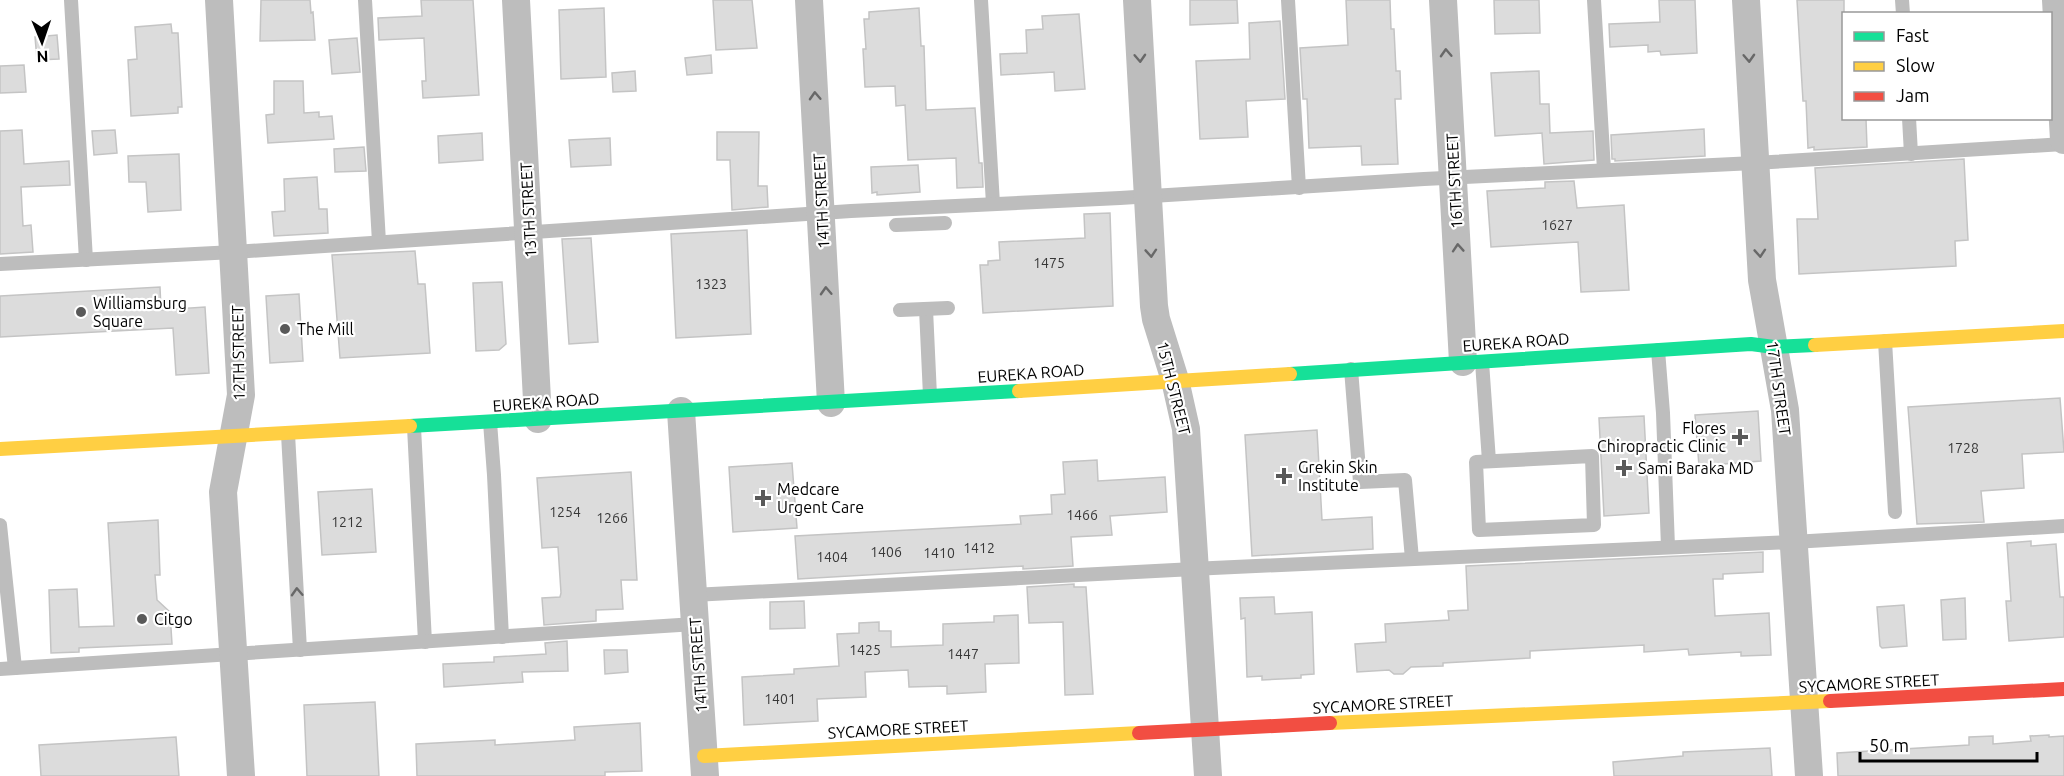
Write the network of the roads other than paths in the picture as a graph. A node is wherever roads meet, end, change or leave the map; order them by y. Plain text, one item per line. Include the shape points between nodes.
1 (71, 0) edge
2 (219, 0) edge
3 (365, 0) edge
4 (516, 0) edge
5 (809, 0) edge
6 (981, 0) edge
7 (1137, 0) edge
8 (1288, 0) edge
9 (1443, 0) edge
10 (1594, 0) edge
11 (1746, 0) edge
12 (2056, 0) edge
13 (1909, 120) edge
14 (2064, 140) edge
15 (2064, 144) edge
16 (1911, 154) junction
17 (1754, 163) junction
18 (1604, 170) junction
19 (1453, 178) junction
20 (1299, 188) junction
21 (1148, 196) junction
22 (993, 204) junction
23 (822, 213) junction
24 (945, 223) dead end
25 (896, 225) dead end
26 (530, 232) junction
27 (379, 242) junction
28 (234, 252) junction
29 (86, 260) junction
30 (0, 264) edge
31 (948, 308) dead end
32 (926, 309) junction
33 (900, 310) dead end
34 (2064, 331) edge
35 (1885, 342) junction
36 (1774, 347) junction
37 (1658, 350) junction
38 (1472, 361) junction
39 (1351, 369) junction
40 (1174, 380) junction
41 (930, 396) junction
42 (831, 403) junction
43 (681, 411) junction
44 (538, 419) junction
45 (490, 422) junction
46 (414, 427) junction
47 (288, 433) junction
48 (234, 436) junction
49 (0, 449) edge
50 (1489, 461) junction
51 (1895, 512) dead end
52 (0, 525) edge
53 (2064, 526) edge
54 (1541, 527) junction
55 (1793, 542) junction
56 (1668, 547) junction
57 (1542, 553) junction
58 (1412, 559) junction
59 (1195, 569) junction
60 (693, 595) junction
61 (695, 624) junction
62 (502, 637) junction
63 (424, 642) junction
64 (300, 650) junction
65 (234, 654) junction
66 (15, 668) junction
67 (0, 669) edge
68 (2064, 689) edge
69 (1804, 702) junction
70 (1205, 729) junction
71 (704, 766) edge
72 (241, 776) edge
73 (1208, 776) edge
74 (1809, 776) edge

1 - 29 lane
2 - 28 street, 12TH STREET
3 - 27 lane
4 - 26 street, 13TH STREET
23 -> 5 street, 14TH STREET
6 - 22 lane
7 -> 21 street, 15TH STREET
8 - 20 lane
19 -> 9 street, 16TH STREET
10 - 18 lane
11 -> 17 street, 17TH STREET
12 - 14 street
13 - 16 lane
15 - 16 lane
16 - 17 lane
17 - 18 lane
17 -> 36 street, 17TH STREET via 1762,279
18 - 19 lane
19 - 20 lane
38 -> 19 street, 16TH STREET
20 - 21 lane
21 - 22 lane
21 -> 40 street, 15TH STREET via 1156,319
22 - 23 lane
23 - 26 lane
42 -> 23 street, 14TH STREET
24 - 25 lane
26 - 27 lane
26 - 44 street, 13TH STREET
27 - 28 lane
28 - 29 lane
28 - 48 street, 12TH STREET via 241,395
29 - 30 lane
31 - 32 lane
32 - 33 lane
32 - 41 lane
34 - 35 main road, EUREKA ROAD
35 - 36 main road, EUREKA ROAD
35 - 51 lane
36 - 37 main road, EUREKA ROAD via 1751,344
36 - 55 street, 17TH STREET via 1785,410
37 - 38 main road, EUREKA ROAD
37 - 56 lane
38 - 39 main road, EUREKA ROAD
38 - 50 lane
39 - 40 main road, EUREKA ROAD
39 - 58 lane via 1360,482 1405,480
40 - 41 main road, EUREKA ROAD
40 - 59 street, 15TH STREET via 1186,429
41 - 42 main road, EUREKA ROAD
42 - 43 main road, EUREKA ROAD
43 - 44 main road, EUREKA ROAD
43 - 60 street, 14TH STREET
44 - 45 main road, EUREKA ROAD
45 - 46 main road, EUREKA ROAD
45 - 62 lane
46 - 47 main road, EUREKA ROAD
46 - 63 lane
47 - 48 main road, EUREKA ROAD
64 -> 47 lane
48 - 49 main road, EUREKA ROAD
48 - 65 street, 12TH STREET via 223,492
50 - 54 lane via 1476,462 1479,530
50 - 54 lane via 1592,456 1594,525
52 - 66 lane
53 - 55 lane
54 - 57 lane
55 - 56 lane
55 - 69 street, 17TH STREET
56 - 57 lane
57 - 58 lane
58 - 59 lane
59 - 60 lane
59 - 70 street, 15TH STREET
60 - 61 street, 14TH STREET
61 - 62 lane
61 - 71 street, 14TH STREET
62 - 63 lane
63 - 64 lane
64 - 65 lane
65 - 66 lane
65 - 72 street, 12TH STREET
66 - 67 lane
68 - 69 main road, SYCAMORE STREET
69 - 70 main road, SYCAMORE STREET
69 - 74 street, 17TH STREET
70 - 71 main road, SYCAMORE STREET
70 - 73 street, 15TH STREET

